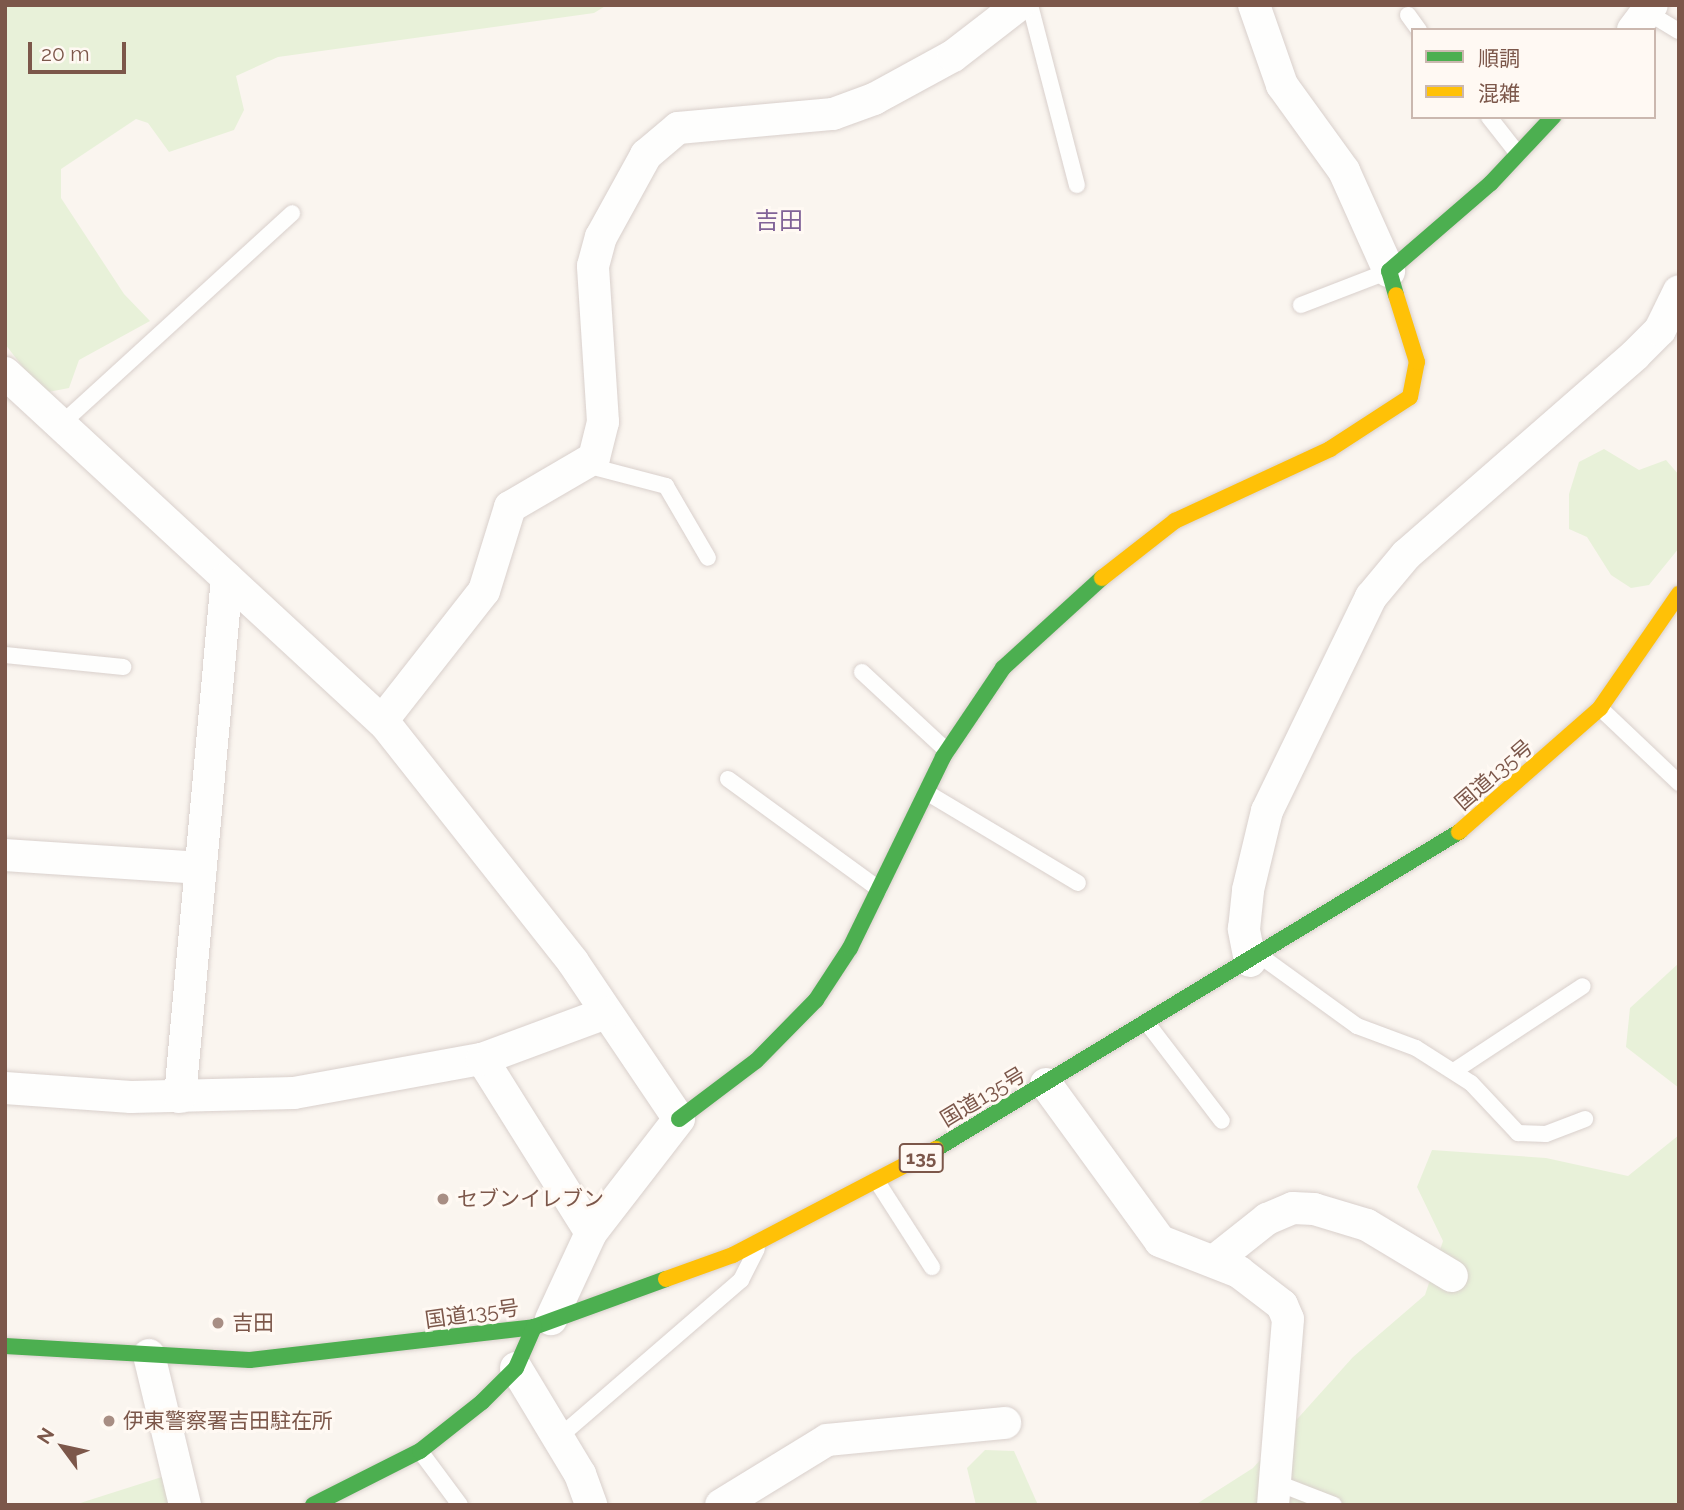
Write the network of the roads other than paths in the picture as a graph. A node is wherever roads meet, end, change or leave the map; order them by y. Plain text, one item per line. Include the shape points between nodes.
1 (1018, 5) edge
2 (1030, 5) edge
3 (1254, 5) edge
4 (1408, 15) dead end
5 (1644, 16) edge
6 (1418, 28) edge
7 (1679, 31) edge
8 (1491, 119) edge
9 (1551, 119) edge
10 (1518, 154) junction
11 (1077, 185) dead end
12 (292, 213) dead end
13 (1389, 271) junction
14 (1679, 291) edge
15 (1301, 305) dead end
16 (5, 373) edge
17 (58, 427) junction
18 (586, 465) junction
19 (708, 558) dead end
20 (227, 578) junction
21 (1677, 601) edge
22 (5, 655) edge
23 (123, 667) dead end
24 (862, 672) dead end
25 (1600, 708) junction
26 (382, 721) junction
27 (947, 751) junction
28 (729, 779) dead end
29 (1679, 783) edge
30 (926, 792) junction
31 (5, 855) edge
32 (201, 868) junction
33 (1078, 884) dead end
34 (880, 890) junction
35 (1254, 958) junction
36 (1583, 986) dead end
37 (606, 1013) junction
38 (1147, 1023) junction
39 (482, 1059) junction
40 (1454, 1071) junction
41 (1046, 1084) junction
42 (5, 1088) edge
43 (180, 1097) junction
44 (680, 1119) junction
45 (1585, 1119) dead end
46 (1222, 1121) dead end
47 (878, 1183) junction
48 (591, 1233) junction
49 (757, 1243) junction
50 (1214, 1261) junction
51 (932, 1267) dead end
52 (1452, 1276) dead end
53 (542, 1323) junction
54 (5, 1346) edge
55 (149, 1354) junction
56 (516, 1368) junction
57 (1005, 1423) dead end
58 (558, 1438) junction
59 (420, 1451) junction
60 (1274, 1493) edge
61 (186, 1505) edge
62 (313, 1505) edge
63 (460, 1505) edge
64 (591, 1505) edge
65 (720, 1505) edge
66 (1334, 1505) edge

1 - 18 street via 953,56 874,99 833,114 678,128 646,155 601,237 593,266 603,422 594,458
2 - 11 lane
3 - 13 street via 1282,85 1344,171
4 - 6 lane
5 - 7 lane
8 - 10 lane
9 - 10 main road
10 - 13 main road
12 - 17 lane
13 - 15 lane
13 - 27 main road via 1417,362 1410,397 1330,449 1175,521 1126,556 1003,668
14 - 35 street via 1660,330 1635,355 1406,555 1371,597 1267,811 1248,890 1244,929
16 - 17 street
17 - 20 street
18 - 19 lane via 666,486
18 - 26 street via 510,507 484,592
20 - 26 street
20 - 32 street
21 - 25 main road, 国道135号 / 135
22 - 23 lane
24 - 27 lane
25 - 29 lane
25 - 35 main road, 国道135号 / 135 via 1476,822
26 - 37 street via 551,933
27 - 30 main road
28 - 34 lane
30 - 33 lane
30 - 34 main road
31 - 32 street
32 - 43 street
34 - 44 main road via 816,1000 756,1061
35 - 38 main road, 国道135号 / 135
35 - 40 lane via 1356,1026
36 - 40 lane
37 - 39 street
37 - 44 street
38 - 41 main road, 国道135号 / 135
38 - 46 lane
39 - 43 street via 294,1093
39 - 48 street
40 - 45 lane via 1518,1133 1546,1134
41 - 47 main road, 国道135号 / 135
41 - 50 street via 1160,1241
42 - 43 street
44 - 48 street
47 - 49 main road, 国道135号 / 135
47 - 51 lane
48 - 53 street
49 - 53 main road, 国道135号 / 135
49 - 58 lane via 756,1260 741,1280
50 - 52 street via 1267,1219 1301,1201 1367,1225
50 - 60 street via 1267,1293 1288,1319
53 - 55 main road, 国道135号 / 135 via 250,1360
53 - 56 main road
54 - 55 main road, 国道135号 / 135
55 - 61 street
56 - 58 street
56 - 59 main road
57 - 65 street via 827,1440
58 - 64 street
59 - 62 main road
59 - 63 lane
60 - 66 lane

